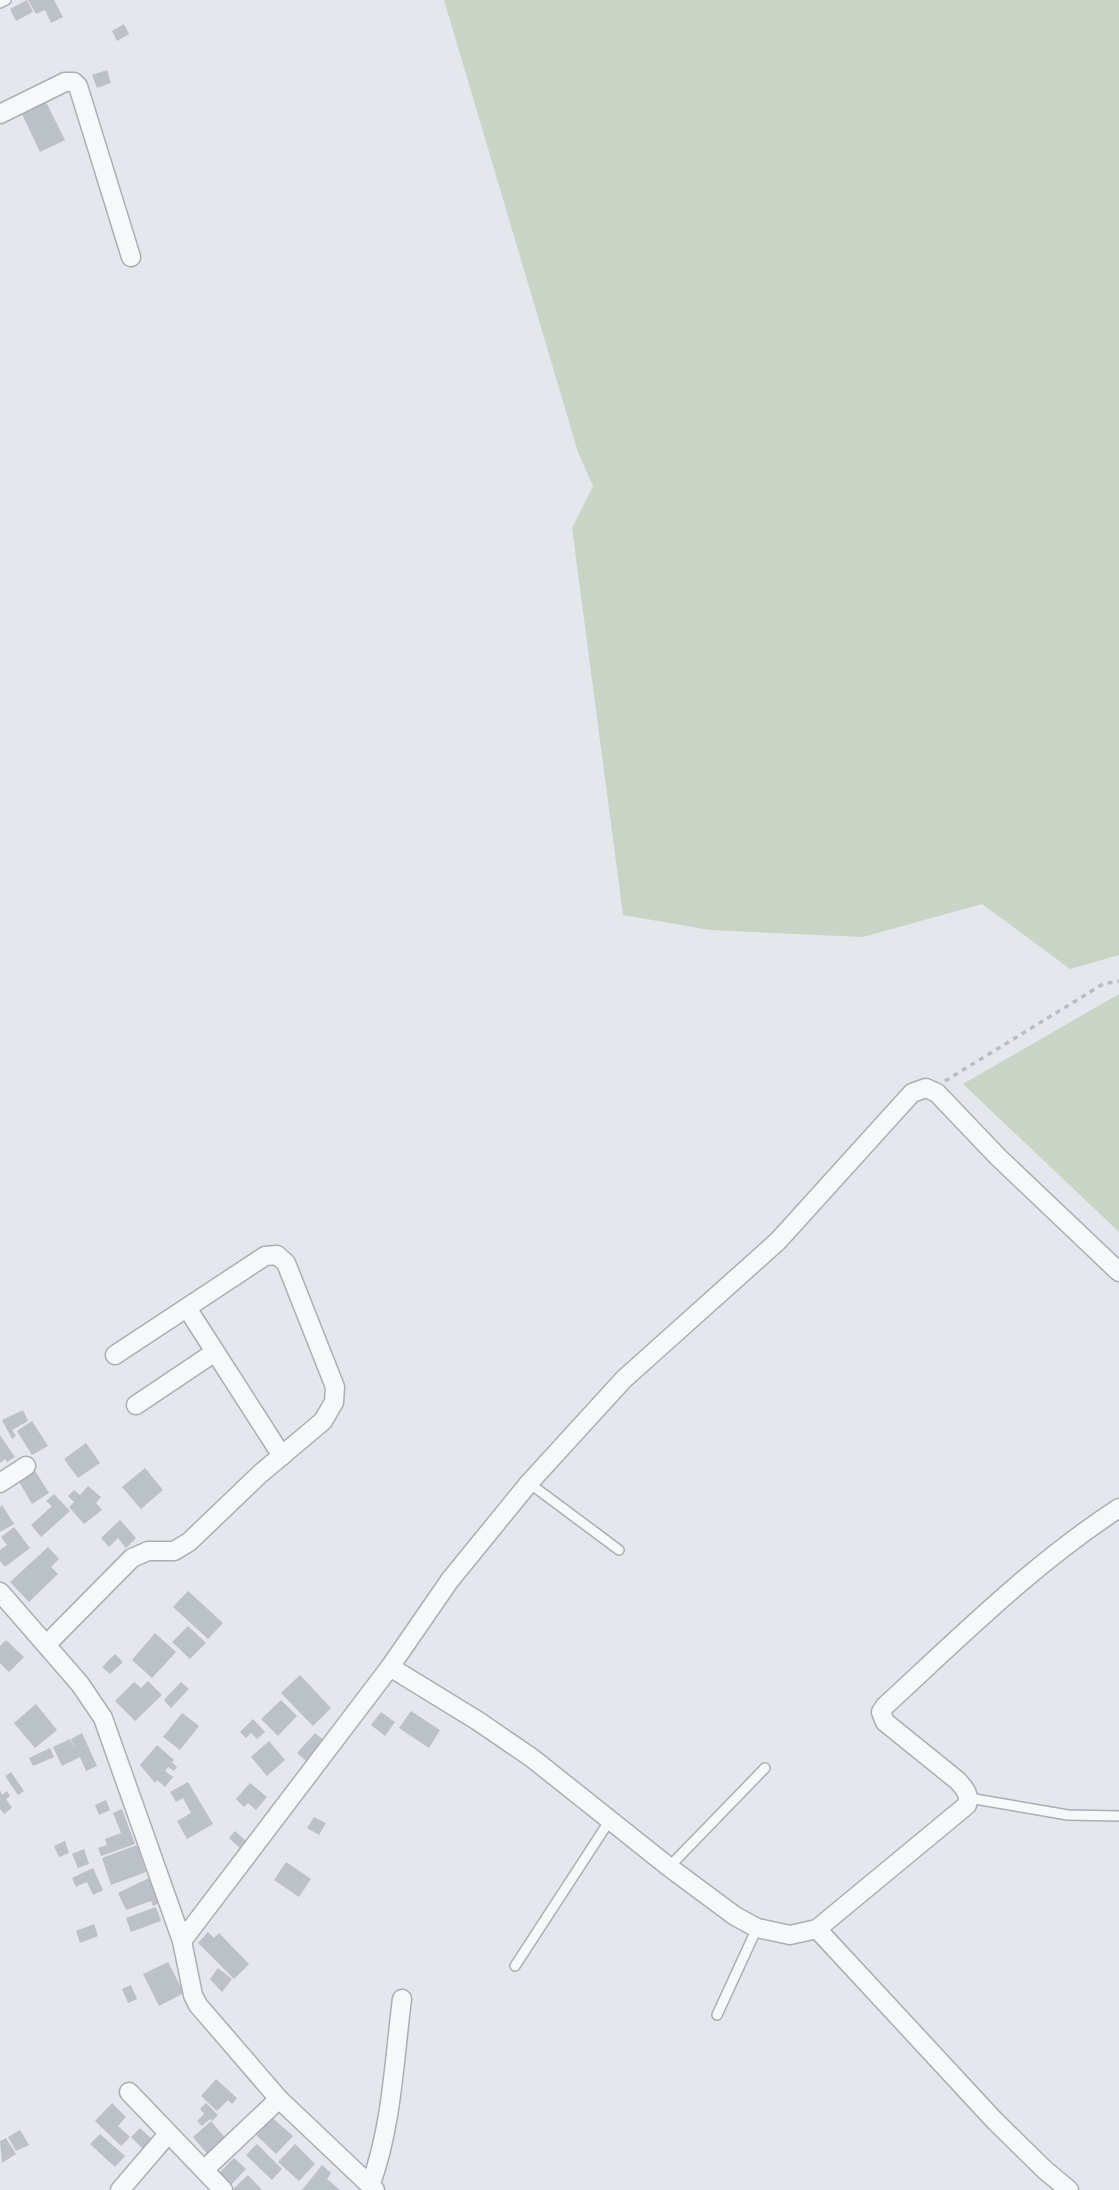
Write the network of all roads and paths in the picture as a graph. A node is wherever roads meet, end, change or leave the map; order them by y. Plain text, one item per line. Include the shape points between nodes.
1 (6, 0) edge
2 (0, 3) edge
3 (0, 114) edge
4 (131, 257) dead end
5 (1119, 981) edge
6 (931, 1089) junction
7 (1119, 1272) edge
8 (187, 1308) junction
9 (215, 1352) junction
10 (115, 1355) dead end
11 (136, 1405) dead end
12 (282, 1456) junction
13 (26, 1466) dead end
14 (0, 1483) edge
15 (529, 1483) junction
16 (1119, 1508) edge
17 (619, 1550) dead end
18 (0, 1592) edge
19 (47, 1644) junction
20 (390, 1667) junction
21 (765, 1768) dead end
22 (969, 1798) junction
23 (1119, 1816) edge
24 (610, 1820) junction
25 (669, 1867) junction
26 (757, 1928) junction
27 (817, 1928) junction
28 (182, 1941) junction
29 (515, 1966) dead end
30 (402, 1999) dead end
31 (716, 2015) dead end
32 (129, 2092) dead end
33 (279, 2099) junction
34 (168, 2134) junction
35 (205, 2169) junction
36 (372, 2188) edge
37 (120, 2190) edge
38 (223, 2190) edge
39 (1069, 2190) edge

1 - 2 lane
3 - 4 street via 65,82 78,86
5 - 6 path via 1103,984
6 - 7 street
6 - 15 street via 918,1090 904,1100 778,1241 624,1379
8 - 9 street
8 - 10 street
8 - 12 street via 265,1256 277,1255 286,1263 335,1394 328,1416
9 - 11 street
9 - 12 street
12 - 19 street via 182,1547 132,1558
13 - 14 street
15 - 17 lane
15 - 20 street via 450,1580
16 - 22 street via 1023,1579 881,1712 885,1722 958,1781
18 - 19 street
19 - 28 street via 103,1718
20 - 24 street via 532,1758
20 - 28 street
21 - 25 lane
22 - 23 lane via 1068,1815
22 - 27 street via 961,1812
24 - 25 street
24 - 29 lane
25 - 26 street
26 - 27 street via 790,1935
26 - 31 lane
27 - 39 street via 995,2121
28 - 33 street via 198,2005
30 - 36 street via 385,2132
32 - 34 street
33 - 35 street
33 - 36 street
34 - 35 street
34 - 37 street
35 - 38 street

